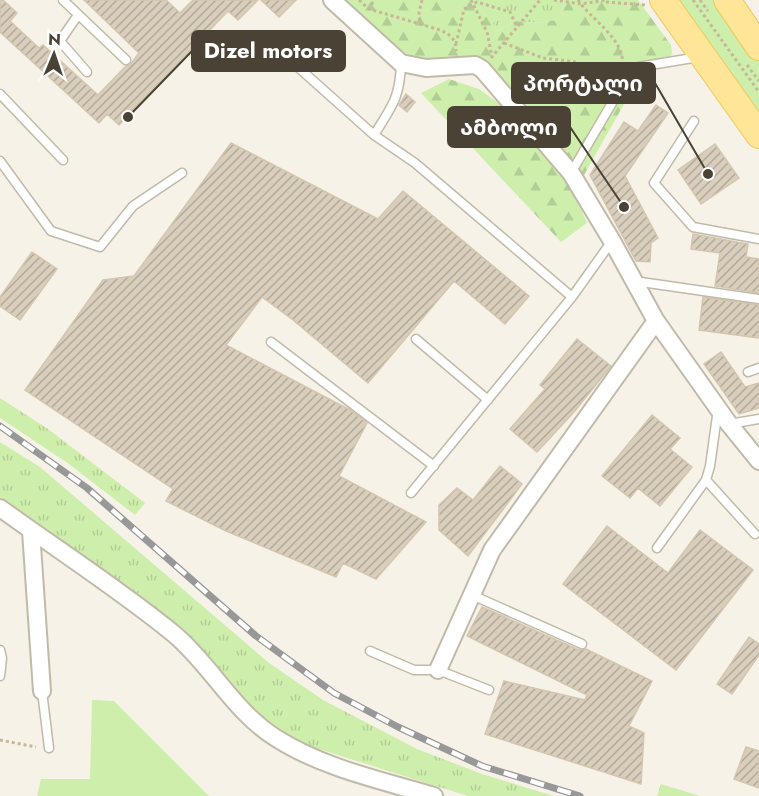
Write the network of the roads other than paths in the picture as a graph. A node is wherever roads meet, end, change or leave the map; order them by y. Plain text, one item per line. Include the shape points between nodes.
1 (63, 0) edge
2 (332, 0) edge
3 (727, 0) edge
4 (655, 3) edge
5 (78, 15) junction
6 (263, 36) dead end
7 (759, 47) edge
8 (703, 56) junction
9 (126, 60) dead end
10 (400, 63) junction
11 (87, 72) dead end
12 (0, 94) edge
13 (694, 121) dead end
14 (374, 135) junction
15 (759, 135) edge
16 (63, 160) dead end
17 (0, 161) edge
18 (182, 173) dead end
19 (571, 173) junction
20 (759, 239) edge
21 (612, 241) junction
22 (634, 281) junction
23 (572, 297) junction
24 (759, 299) edge
25 (656, 321) junction
26 (416, 339) dead end
27 (271, 342) dead end
28 (759, 368) edge
29 (747, 372) dead end
30 (488, 400) junction
31 (718, 409) junction
32 (759, 419) edge
33 (729, 424) junction
34 (759, 461) edge
35 (434, 466) junction
36 (706, 480) junction
37 (411, 493) dead end
38 (0, 508) edge
39 (31, 531) junction
40 (754, 534) dead end
41 (657, 548) dead end
42 (472, 595) junction
43 (582, 644) dead end
44 (0, 650) edge
45 (370, 651) dead end
46 (438, 670) junction
47 (0, 676) edge
48 (489, 690) dead end
49 (42, 691) joint
50 (49, 748) road end
51 (434, 796) edge

1 - 5 lane
2 - 10 street
3 - 7 main road
4 - 8 main road
5 - 9 lane
5 - 11 lane via 60,41
6 - 14 lane
8 - 15 main road
8 - 19 lane via 638,67 629,74
10 - 14 lane via 400,86 395,101
10 - 19 street via 426,68 487,63
12 - 16 lane
13 - 20 lane via 654,183 693,227
14 - 23 lane via 415,163
17 - 18 lane via 51,231 100,247 133,206
19 - 21 street
21 - 22 street
21 - 23 lane
22 - 24 lane
22 - 25 street
23 - 30 lane
25 - 31 street
25 - 42 street via 492,550
26 - 30 lane
27 - 35 lane
28 - 29 lane
30 - 35 lane
31 - 33 street
31 - 36 lane
32 - 33 lane
33 - 34 street
35 - 37 lane
36 - 40 lane
36 - 41 lane
38 - 39 street
39 - 49 street
39 - 51 street via 175,635 249,718 274,737 325,763
42 - 43 lane
42 - 46 street
44 - 47 lane
45 - 46 lane via 414,670
46 - 48 lane
49 - 50 lane

